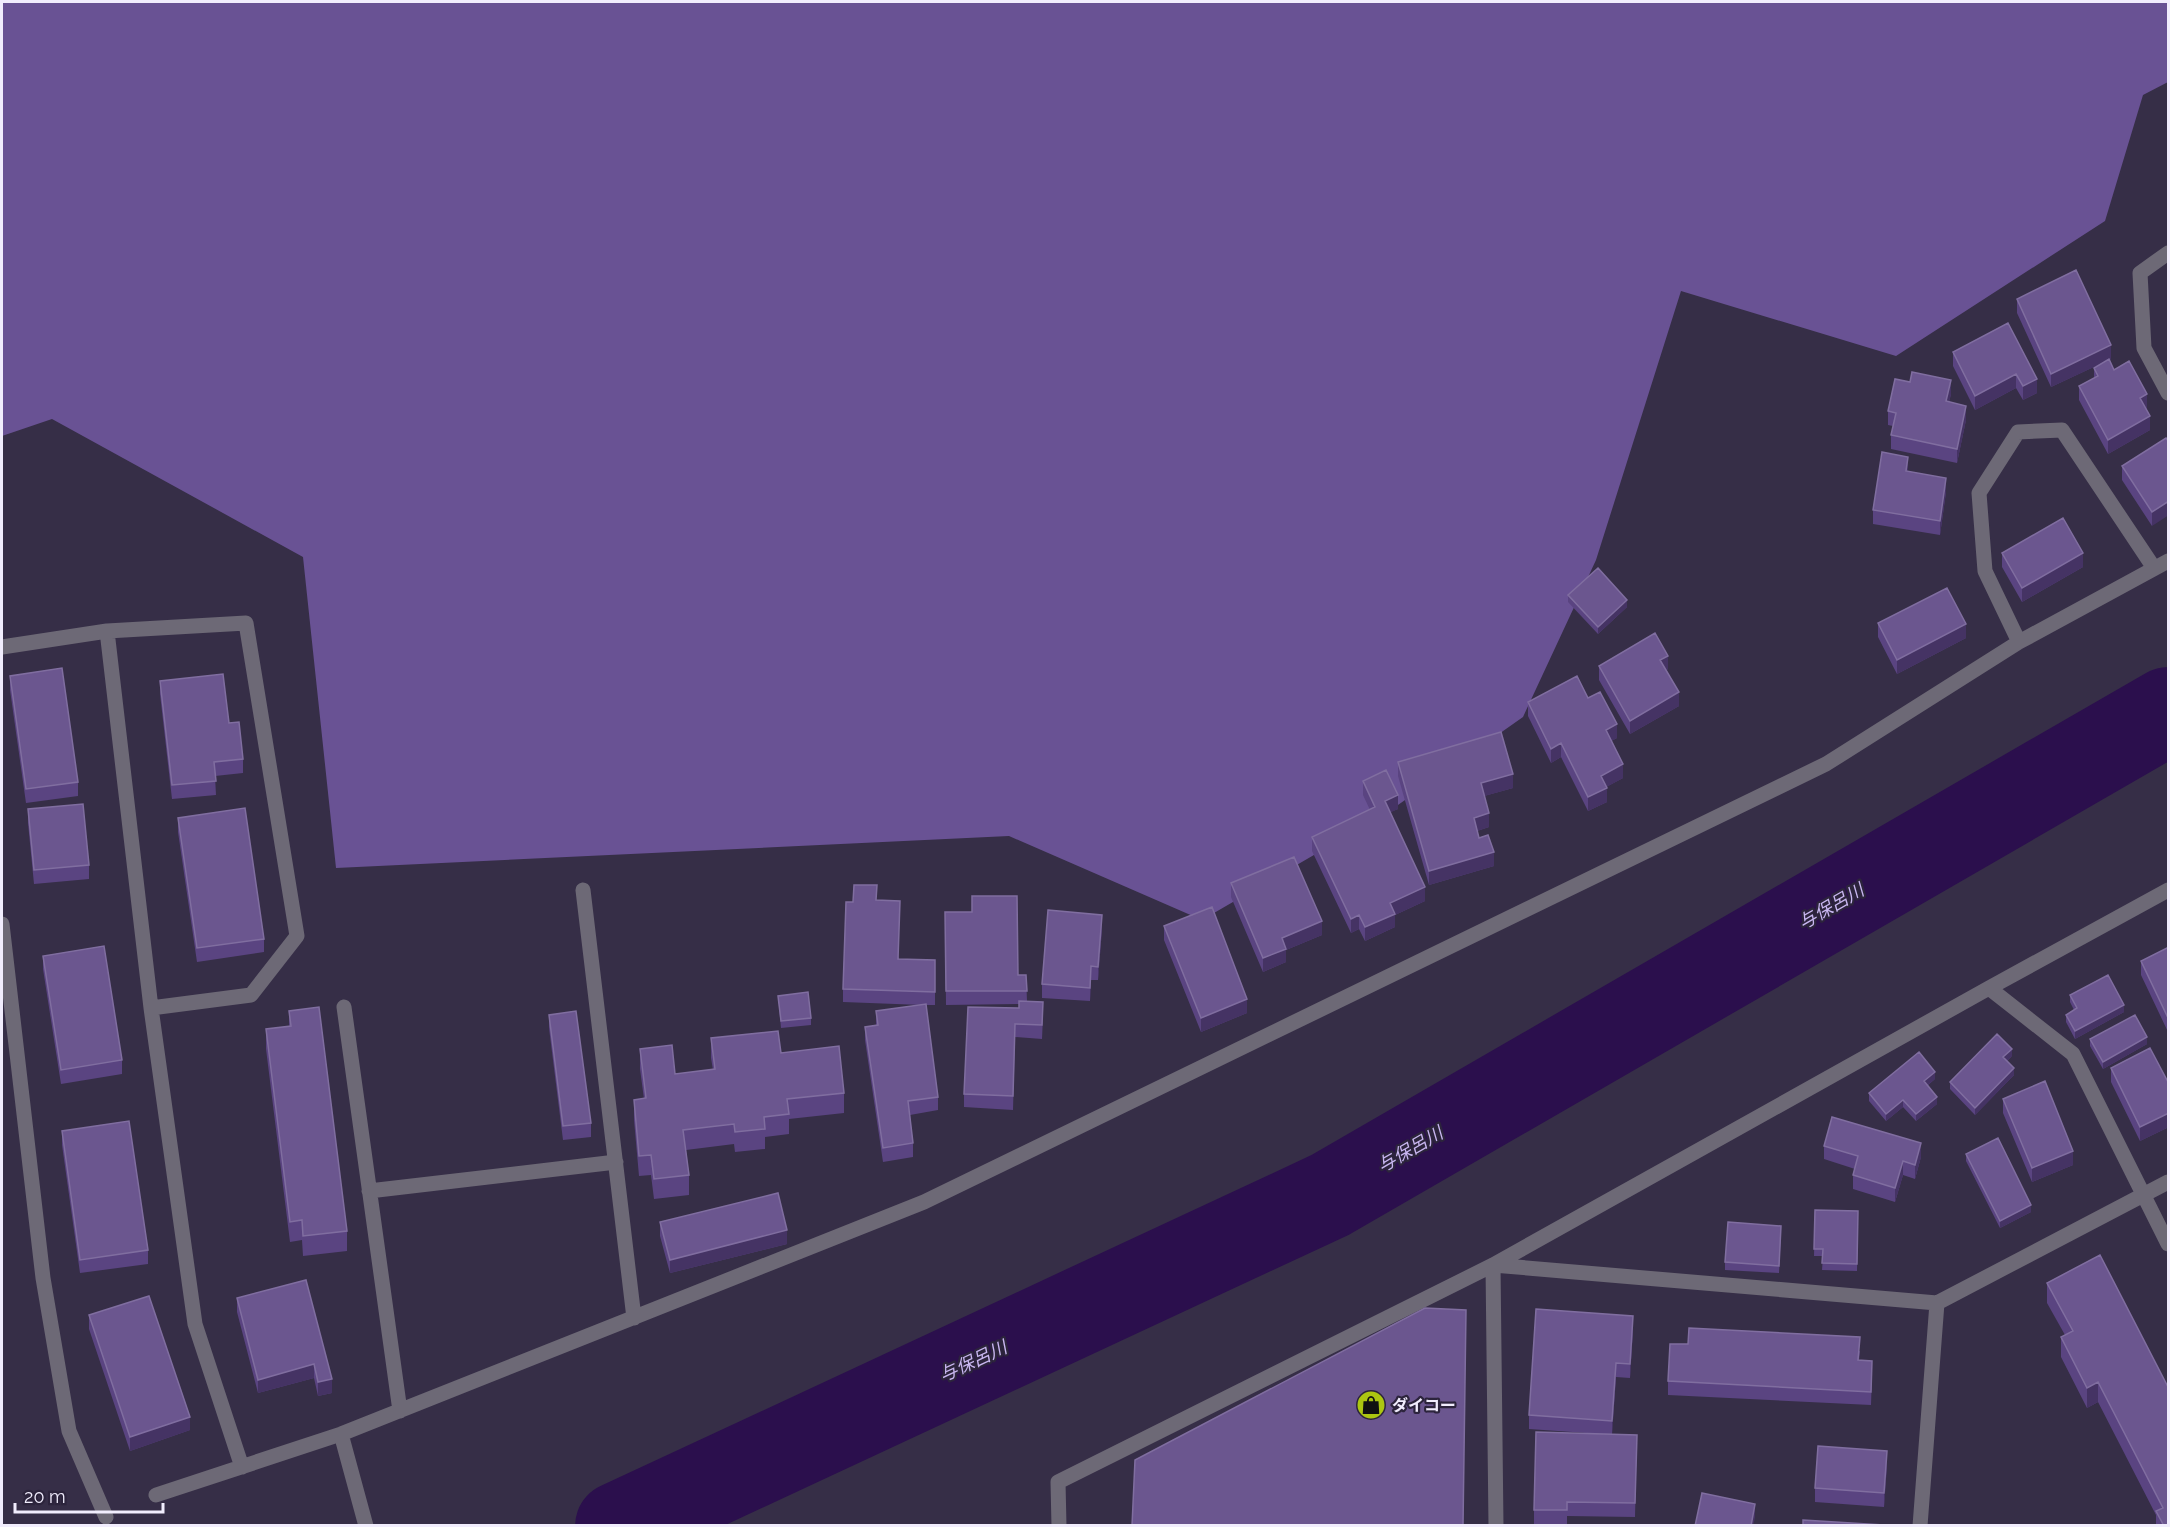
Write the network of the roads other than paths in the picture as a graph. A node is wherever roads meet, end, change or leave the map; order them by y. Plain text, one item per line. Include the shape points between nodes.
1 (2169, 253) edge
2 (2169, 393) edge
3 (2161, 564) edge
4 (107, 631) junction
5 (2019, 642) junction
6 (2, 647) edge
7 (584, 890) dead end
8 (2169, 890) edge
9 (2, 924) edge
10 (1989, 988) junction
11 (344, 1007) dead end
12 (151, 1008) junction
13 (616, 1162) junction
14 (2169, 1182) edge
15 (369, 1191) junction
16 (2143, 1195) junction
17 (2169, 1244) edge
18 (1493, 1265) junction
19 (1938, 1303) junction
20 (634, 1318) junction
21 (400, 1411) junction
22 (341, 1434) junction
23 (242, 1467) junction
24 (156, 1495) dead end
25 (106, 1516) dead end
26 (364, 1519) edge
27 (1059, 1526) edge
28 (1496, 1526) edge
29 (1920, 1526) edge

1 - 2 street via 2140,273 2144,348
3 - 5 street
3 - 5 street via 2062,430 2018,432 1979,492 1984,571
4 - 6 street
4 - 12 street
4 - 12 street via 246,623 297,936 251,996
5 - 20 street via 1827,764 924,1202
7 - 13 street
8 - 10 street
9 - 25 street via 43,1278 69,1431
10 - 16 street via 2073,1054
10 - 18 street
11 - 15 street
12 - 23 street via 195,1324
13 - 15 street
13 - 20 street
14 - 16 street
15 - 21 street
16 - 17 street
16 - 19 street
18 - 19 street
18 - 27 street via 1058,1482
18 - 28 street
19 - 29 street
20 - 21 street
21 - 22 street
22 - 23 street
22 - 26 street
23 - 24 street

